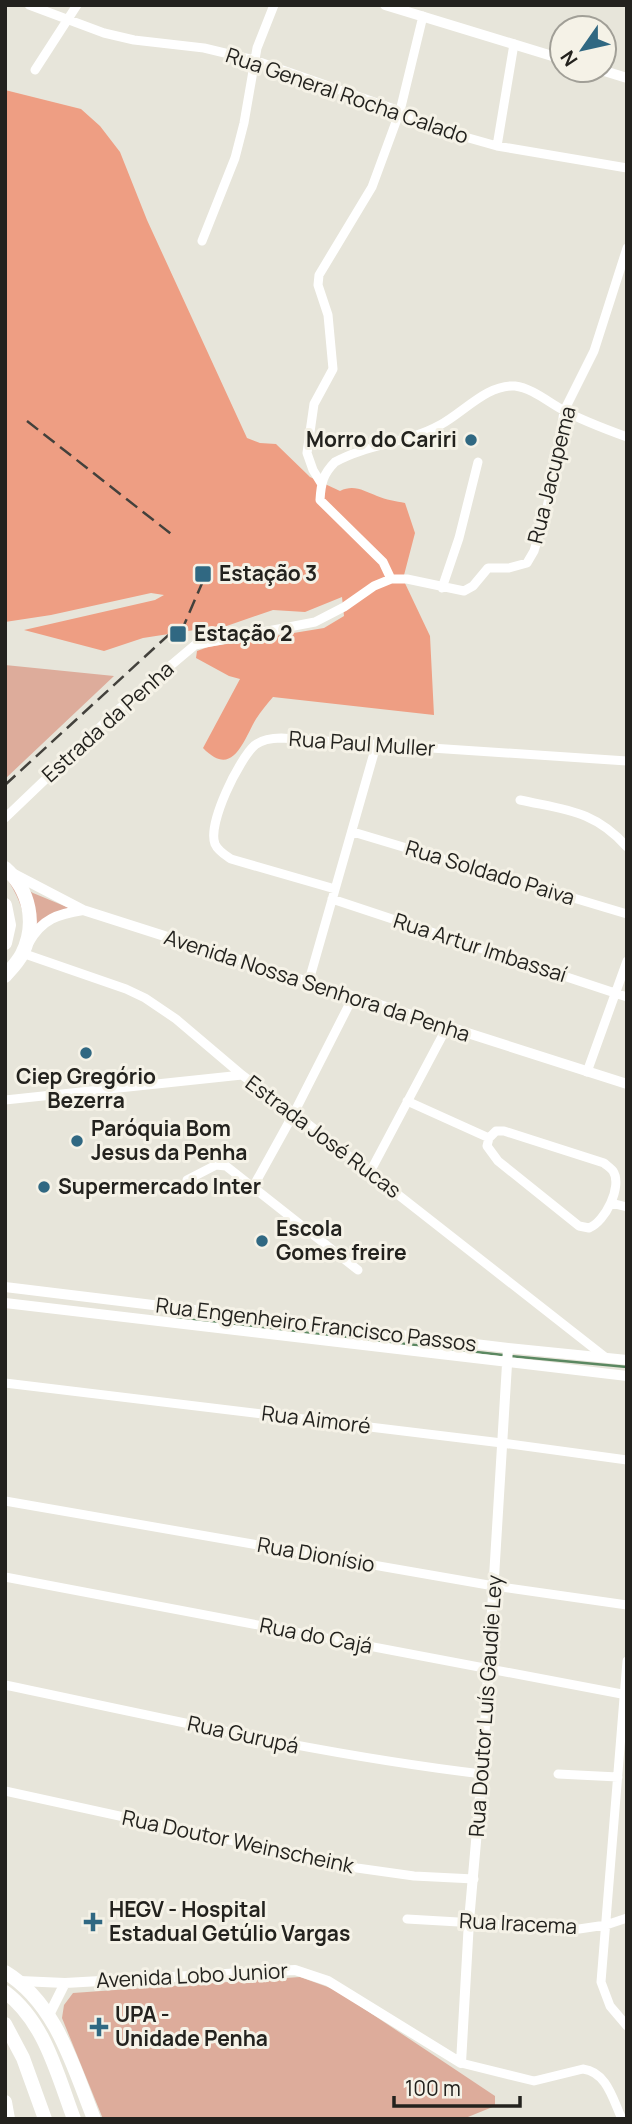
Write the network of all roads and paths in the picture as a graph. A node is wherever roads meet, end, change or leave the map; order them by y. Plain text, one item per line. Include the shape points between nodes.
1 (29, 5) edge
2 (77, 5) edge
3 (274, 5) edge
4 (385, 5) edge
5 (423, 16) junction
6 (69, 19) junction
7 (514, 44) junction
8 (548, 55) edge
9 (254, 60) junction
10 (35, 70) dead end
11 (400, 111) junction
12 (497, 146) junction
13 (627, 168) edge
14 (202, 241) dead end
15 (627, 248) edge
16 (564, 411) junction
17 (627, 437) edge
18 (478, 462) dead end
19 (321, 483) junction
20 (391, 579) junction
21 (442, 588) junction
22 (376, 746) junction
23 (627, 761) edge
24 (520, 800) dead end
25 (5, 818) edge
26 (353, 832) junction
27 (627, 848) edge
28 (7, 867) edge
29 (335, 889) junction
30 (332, 900) junction
31 (5, 905) edge
32 (83, 910) junction
33 (627, 914) edge
34 (6, 939) edge
35 (22, 953) junction
36 (627, 961) edge
37 (5, 976) edge
38 (308, 984) junction
39 (616, 993) junction
40 (353, 997) junction
41 (627, 997) edge
42 (447, 1027) junction
43 (587, 1072) junction
44 (242, 1075) junction
45 (627, 1084) edge
46 (5, 1100) edge
47 (407, 1101) junction
48 (294, 1112) junction
49 (489, 1138) junction
50 (370, 1172) junction
51 (187, 1180) dead end
52 (253, 1187) junction
53 (611, 1203) junction
54 (627, 1207) edge
55 (358, 1270) dead end
56 (5, 1287) edge
57 (43, 1291) junction
58 (5, 1303) edge
59 (42, 1308) junction
60 (265, 1326) junction
61 (508, 1356) junction
62 (605, 1357) junction
63 (627, 1360) edge
64 (627, 1376) edge
65 (5, 1383) edge
66 (502, 1443) junction
67 (627, 1460) edge
68 (5, 1501) edge
69 (5, 1577) edge
70 (494, 1586) junction
71 (627, 1605) edge
72 (627, 1661) edge
73 (487, 1669) junction
74 (5, 1685) edge
75 (626, 1695) edge
76 (482, 1774) junction
77 (558, 1774) dead end
78 (618, 1777) junction
79 (5, 1791) edge
80 (474, 1879) junction
81 (627, 1918) edge
82 (407, 1919) dead end
83 (469, 1921) junction
84 (606, 1925) junction
85 (5, 1972) edge
86 (20, 1981) junction
87 (65, 1983) junction
88 (5, 1991) edge
89 (5, 1999) edge
90 (46, 2011) junction
91 (5, 2024) edge
92 (627, 2026) edge
93 (461, 2063) junction
94 (5, 2102) edge
95 (8, 2119) edge
96 (45, 2119) edge
97 (74, 2119) edge
98 (94, 2119) edge
99 (622, 2119) edge

1 - 6 street, Rua General Rocha Calado
2 - 6 street
3 - 9 street
4 - 5 street
5 - 7 street
5 - 11 street
6 - 9 street, Rua General Rocha Calado via 134,40 204,48
6 - 10 street
7 - 8 street
7 - 12 street
9 - 11 street, Rua General Rocha Calado
9 - 14 street via 235,158
11 - 12 street, Rua General Rocha Calado
11 - 19 street via 372,187 319,275 332,369 314,404 307,453
12 - 13 street, Rua General Rocha Calado
15 - 16 street, Rua Jacupema via 594,351
16 - 17 street
16 - 19 street via 528,390 503,388 437,427 341,458 330,466
16 - 21 street, Rua Jacupema via 540,536 527,563 488,568 468,590
18 - 21 street
19 - 20 street via 320,500 383,562
20 - 21 street, Rua Jacupema
20 - 25 street, Estrada da Penha via 315,622 195,645 119,709
22 - 23 street, Rua Paul Muller
22 - 26 street
22 - 29 street, Rua Paul Muller via 262,740 247,755 224,796 214,837 220,852
24 - 27 street via 582,813 611,830
26 - 29 street
26 - 33 street, Rua Soldado Paiva
28 - 32 street, Avenida Nossa Senhora da Penha
28 - 35 main road via 28,902 30,930
29 - 30 street
30 - 38 street
30 - 39 street, Rua Artur Imbassaí
31 - 34 main road
32 - 35 street via 49,919
32 - 38 street, Avenida Nossa Senhora da Penha
35 - 37 main road
35 - 44 street, Estrada José Rucas via 145,998
36 - 39 street
38 - 40 street, Avenida Nossa Senhora da Penha
39 - 41 street, Rua Artur Imbassaí
39 - 43 street
40 - 42 street, Avenida Nossa Senhora da Penha
40 - 48 street
42 - 43 street, Avenida Nossa Senhora da Penha
42 - 47 street
43 - 45 street, Avenida Nossa Senhora da Penha
44 - 46 street
44 - 48 street, Estrada José Rucas
47 - 49 street
47 - 50 street
48 - 50 street, Estrada José Rucas
48 - 52 street
49 - 53 street via 504,1131 604,1163 614,1172
49 - 53 street via 488,1149 498,1161 579,1226 597,1225
50 - 62 street, Estrada José Rucas
51 - 52 street via 221,1164
52 - 55 street
53 - 54 street
56 - 57 street, Rua Engenheiro Francisco Passos
57 - 59 street
57 - 60 street, Rua Engenheiro Francisco Passos
58 - 59 street, Rua Engenheiro Francisco Passos
59 - 60 street, Rua Engenheiro Francisco Passos
60 - 61 street, Rua Engenheiro Francisco Passos
61 - 62 street, Rua Engenheiro Francisco Passos
61 - 64 street, Rua Engenheiro Francisco Passos
61 - 66 street, Rua Doutor Luís Gaudie Ley
62 - 63 street, Rua Engenheiro Francisco Passos
65 - 66 street, Rua Aimoré
66 - 67 street, Rua Aimoré
66 - 70 street, Rua Doutor Luís Gaudie Ley
68 - 70 street, Rua Dionísio
69 - 73 street, Rua do Cajá
70 - 71 street, Rua Dionísio
70 - 73 street, Rua Doutor Luís Gaudie Ley
72 - 75 street
73 - 75 street, Rua do Cajá
73 - 76 street, Rua Doutor Luís Gaudie Ley
74 - 76 street, Rua Gurupá via 304,1748
75 - 78 street
76 - 80 street, Rua Doutor Luís Gaudie Ley
77 - 78 street
78 - 84 street
79 - 80 street, Rua Doutor Weinscheink via 357,1868
80 - 83 street, Rua Doutor Luís Gaudie Ley
81 - 84 street, Rua Iracema
82 - 83 street, Rua Iracema
83 - 84 street, Rua Iracema via 579,1929
83 - 93 street, Rua Doutor Luís Gaudie Ley
84 - 92 street via 601,1982 610,2006
85 - 86 main road
86 - 87 street, Avenida Lobo Junior
86 - 88 main road
86 - 90 main road
87 - 90 street, Avenida Lobo Junior
87 - 93 street, Avenida Lobo Junior via 295,1970 328,1981
88 - 97 main road via 24,2008 44,2040
89 - 90 main road
90 - 98 main road
91 - 96 main road
93 - 99 street via 534,2081 591,2070 606,2084
94 - 95 main road

